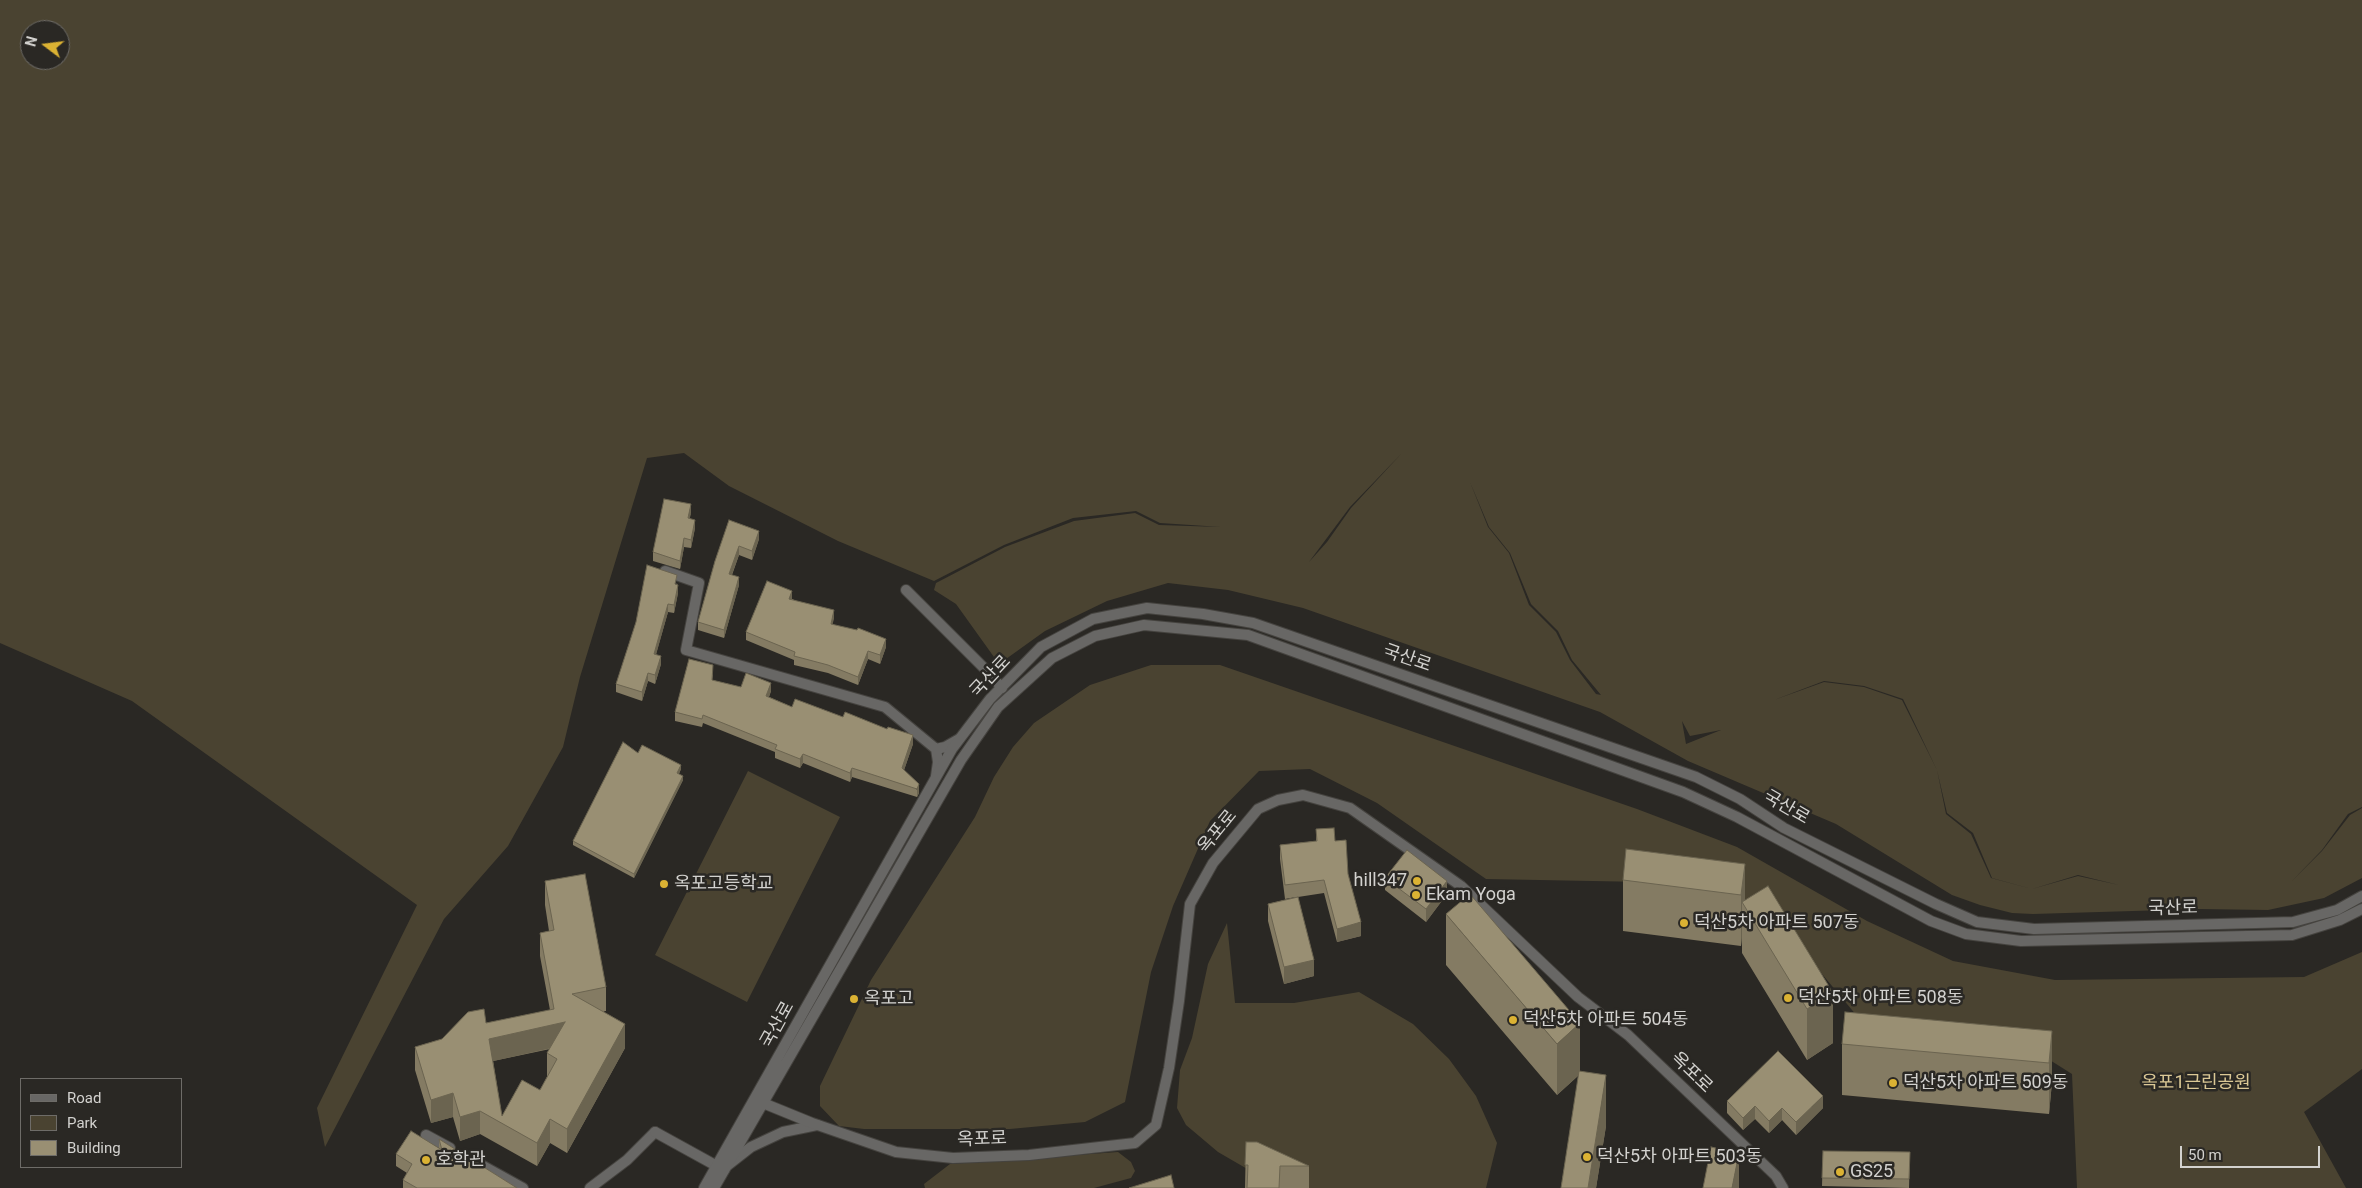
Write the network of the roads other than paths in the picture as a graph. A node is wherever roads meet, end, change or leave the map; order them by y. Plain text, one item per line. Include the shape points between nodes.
1 (658, 569) edge
2 (906, 590) dead end
3 (1002, 688) junction
4 (959, 739) junction
5 (936, 749) junction
6 (935, 780) junction
7 (2362, 896) edge
8 (2362, 909) edge
9 (759, 1102) junction
10 (817, 1125) junction
11 (426, 1135) dead end
12 (723, 1167) junction
13 (523, 1188) edge
14 (590, 1188) edge
15 (704, 1188) edge
16 (714, 1188) edge
17 (1783, 1188) edge

1 - 5 street via 699,583 686,650 884,707
2 - 3 street
3 - 4 street, 국산로
3 - 7 street, 국산로 via 1041,647 1093,619 1147,608 1203,614 1253,623 1696,777 1740,799 1784,828 1977,922 2034,929 2293,922 2338,910
4 - 5 street
4 - 6 street, 국산로
5 - 6 street
6 - 9 street, 국산로
8 - 9 street, 국산로 via 2340,920 2292,935 2022,941 1966,934 1931,921 1684,792 1248,636 1144,625 1095,636 1052,658 998,707 961,760
9 - 10 street, 옥포로
9 - 12 street, 국산로
10 - 12 street via 783,1132 751,1147
10 - 17 street, 옥포로 via 896,1152 953,1158 1029,1155 1135,1143 1156,1125 1172,1049 1190,904 1213,863 1258,809 1278,800 1303,795 1350,808 1461,886 1578,997 1628,1035 1776,1176
11 - 13 street
12 - 14 street via 655,1132 627,1160
12 - 15 street, 국산로
12 - 16 street, 국산로

